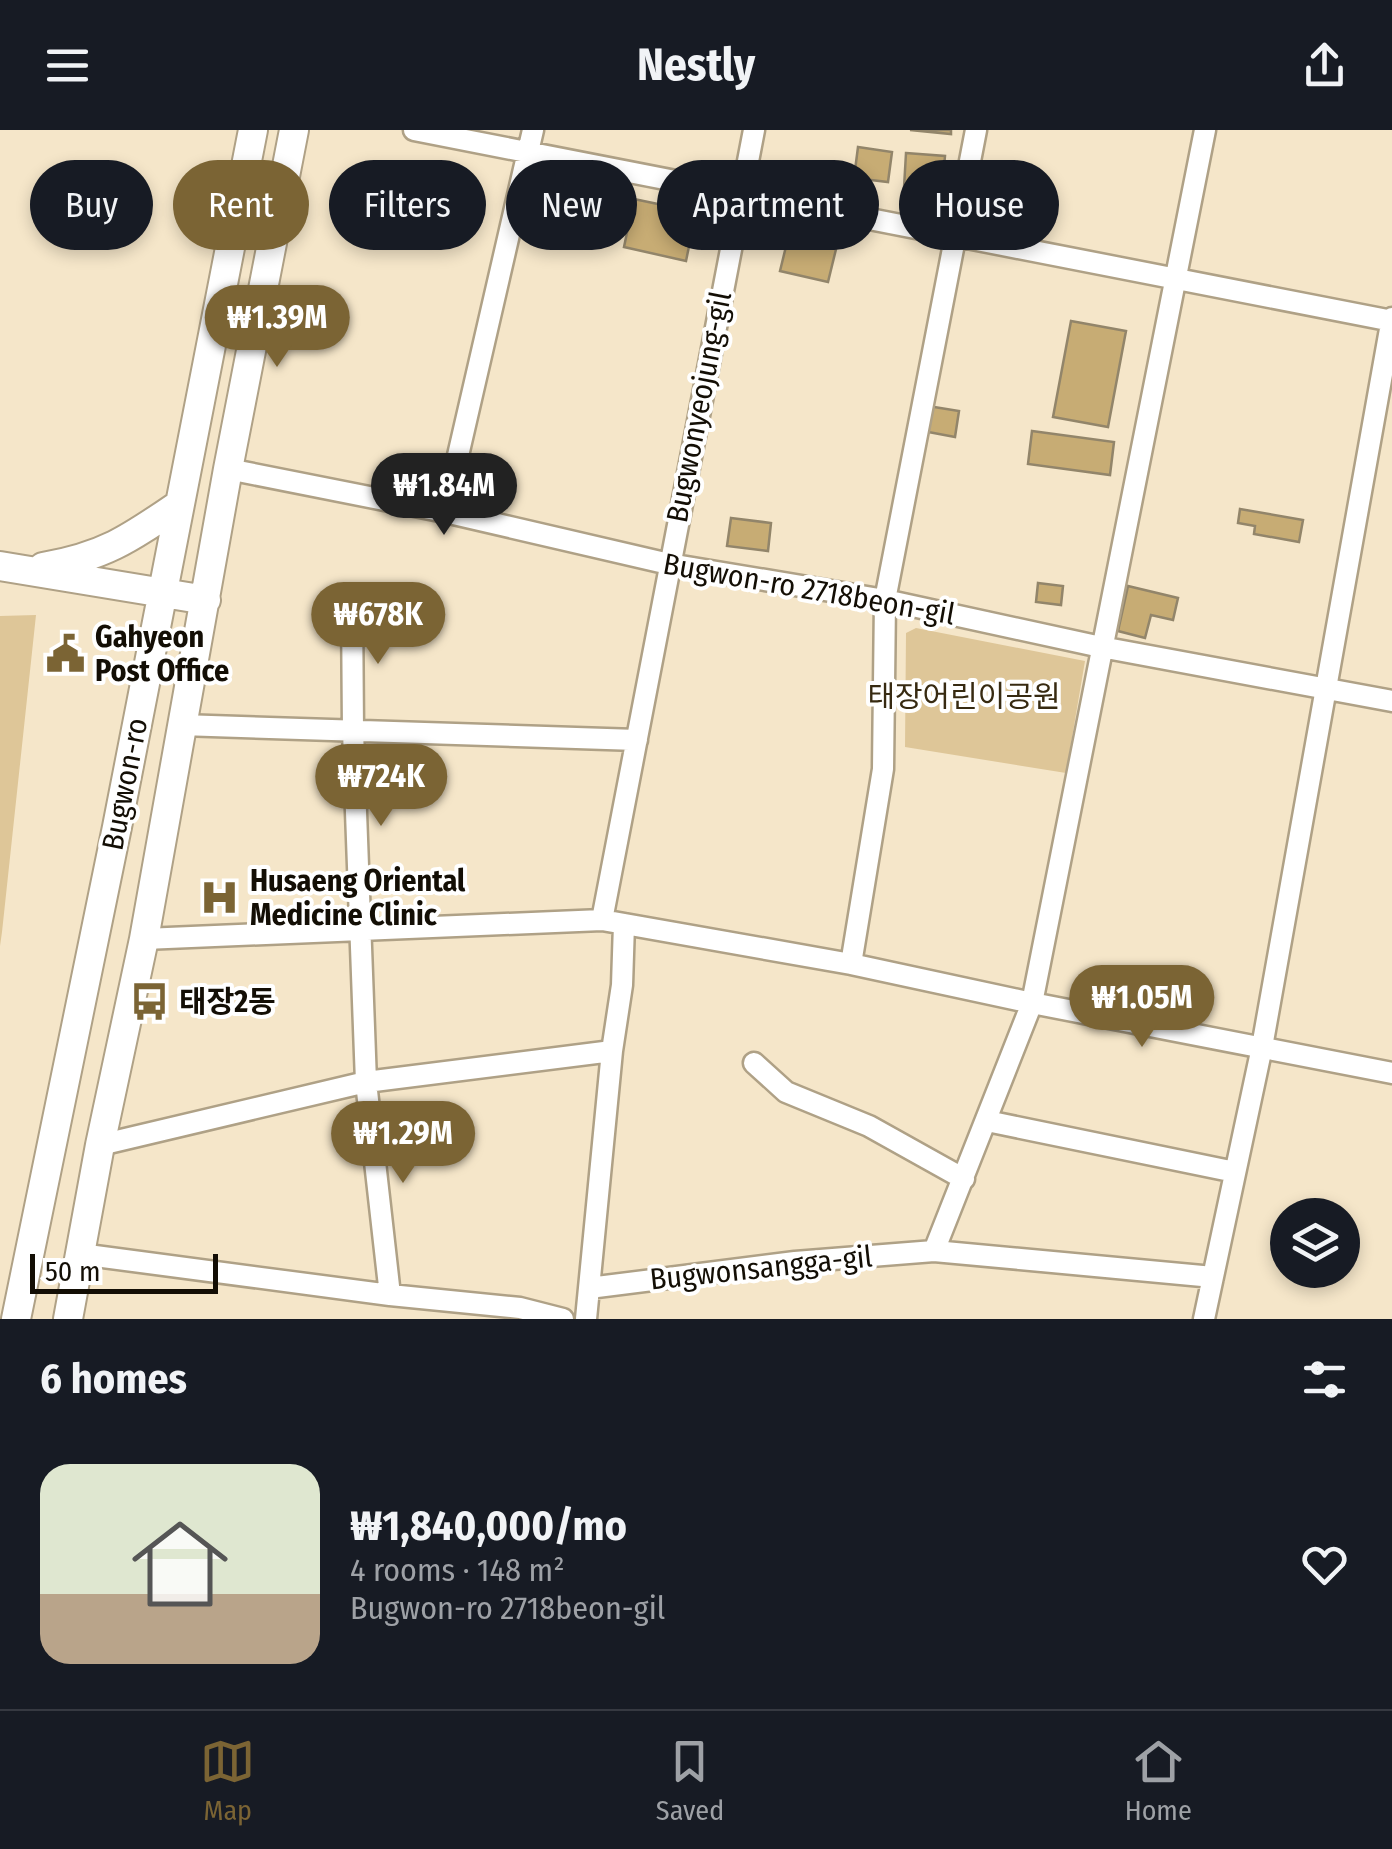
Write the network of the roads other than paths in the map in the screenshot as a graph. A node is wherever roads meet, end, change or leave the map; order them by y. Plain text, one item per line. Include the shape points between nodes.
1 (254, 130) edge
2 (294, 130) edge
3 (414, 130) edge
4 (754, 130) edge
5 (976, 130) edge
6 (1205, 130) edge
7 (531, 140) edge
8 (748, 160) edge
9 (970, 160) edge
10 (657, 171) edge
11 (730, 250) edge
12 (953, 250) edge
13 (1033, 250) edge
14 (1176, 278) junction
15 (1392, 320) edge
16 (228, 469) junction
17 (180, 504) junction
18 (445, 512) junction
19 (668, 564) junction
20 (12, 568) edge
21 (161, 592) junction
22 (206, 600) junction
23 (885, 600) junction
24 (352, 602) dead end
25 (1100, 647) junction
26 (1324, 688) junction
27 (1392, 700) edge
28 (181, 725) junction
29 (353, 731) junction
30 (637, 740) junction
31 (602, 920) junction
32 (624, 924) junction
33 (359, 928) junction
34 (144, 939) junction
35 (851, 964) junction
36 (1032, 1003) junction
37 (1262, 1048) junction
38 (612, 1051) junction
39 (754, 1063) dead end
40 (1392, 1073) edge
41 (366, 1082) junction
42 (987, 1121) junction
43 (100, 1145) junction
44 (1234, 1172) junction
45 (964, 1179) junction
46 (934, 1251) junction
47 (80, 1254) junction
48 (1212, 1276) junction
49 (589, 1288) junction
50 (390, 1295) junction
51 (517, 1314) edge
52 (16, 1319) edge
53 (68, 1319) edge
54 (563, 1319) edge
55 (586, 1319) edge
56 (1204, 1319) edge

1 - 17 street, Bugwon-ro
2 - 16 street, Bugwon-ro
3 - 7 street
4 - 8 street, Bugwonyeojung-gil
5 - 9 street
6 - 14 street
7 - 10 street
7 - 18 street
11 - 19 street, Bugwonyeojung-gil
12 - 23 street
13 - 14 street
14 - 15 street
14 - 25 street
15 - 26 street
16 - 18 street, Bugwon-ro 2718beon-gil
16 - 22 street, Bugwon-ro
17 - 20 street via 122,544 79,560
17 - 21 street, Bugwon-ro
18 - 19 street, Bugwon-ro 2718beon-gil
19 - 23 street, Bugwon-ro 2718beon-gil
19 - 30 street, Bugwonyeojung-gil
20 - 21 street
21 - 22 street
21 - 52 street, Bugwon-ro
22 - 28 street, Bugwon-ro
23 - 25 street, Bugwon-ro 2718beon-gil
23 - 35 street via 882,769
24 - 29 street
25 - 26 street, Bugwon-ro 2718beon-gil
25 - 36 street
26 - 27 street, Bugwon-ro 2718beon-gil
26 - 37 street
28 - 29 street, Bugwon-ro
28 - 34 street, Bugwon-ro
29 - 30 street, Bugwon-ro
29 - 33 street
30 - 31 street, Bugwonyeojung-gil
31 - 32 street
31 - 33 street
32 - 35 street
32 - 38 street
33 - 34 street
33 - 41 street
34 - 43 street, Bugwon-ro
35 - 36 street
36 - 37 street
36 - 42 street
37 - 40 street
37 - 44 street
38 - 41 street
38 - 49 street
39 - 45 street via 786,1092 869,1126
41 - 43 street
41 - 50 street
42 - 44 street
42 - 45 street
43 - 47 street, Bugwon-ro
44 - 48 street
45 - 46 street
46 - 48 street, Bugwonsangga-gil
46 - 49 street, Bugwonsangga-gil
47 - 50 street
47 - 53 street, Bugwon-ro
48 - 56 street
49 - 55 street
50 - 51 street
51 - 54 street

